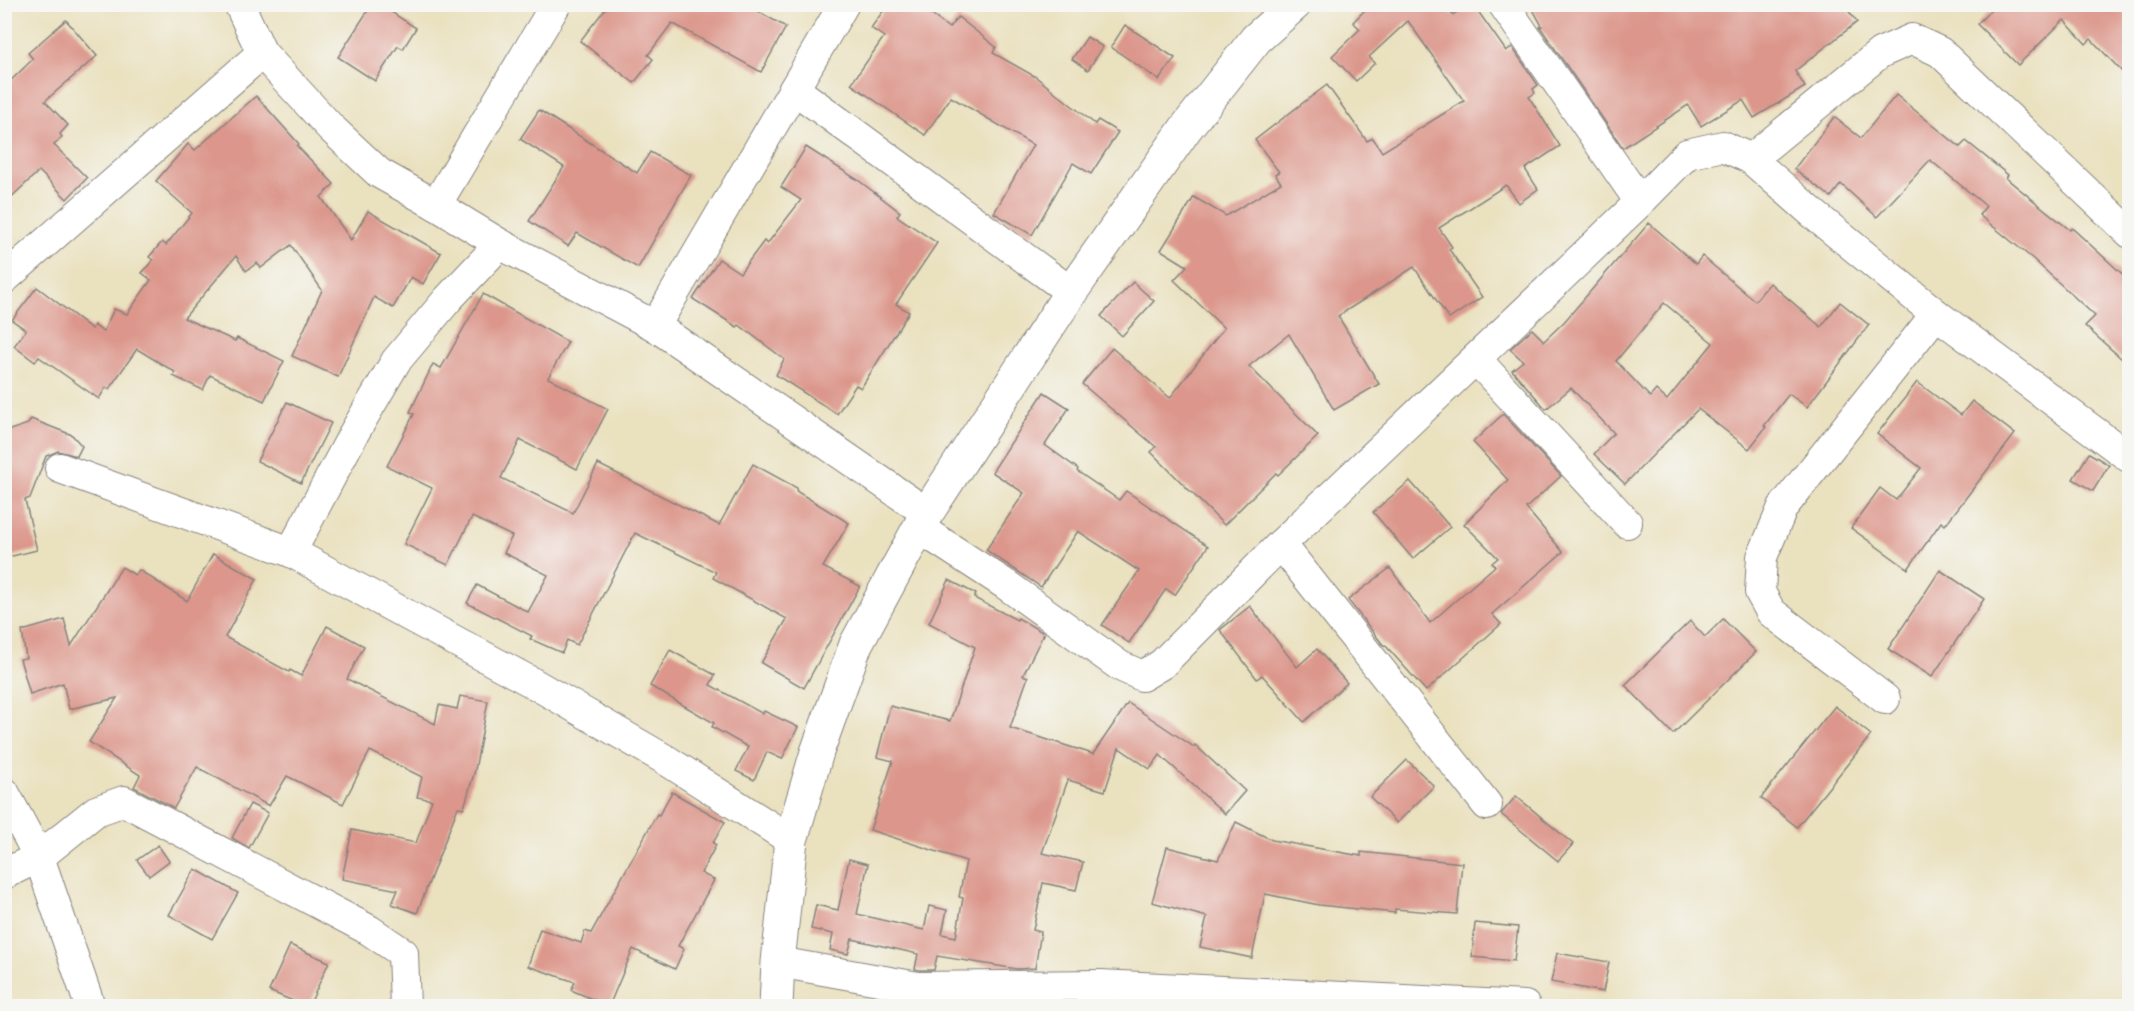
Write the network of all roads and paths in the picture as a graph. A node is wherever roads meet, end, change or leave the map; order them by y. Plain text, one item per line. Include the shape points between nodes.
1 (239, 4) edge
2 (556, 4) edge
3 (844, 4) edge
4 (1503, 4) edge
5 (1291, 6) edge
6 (262, 53) junction
7 (794, 89) junction
8 (1751, 159) junction
9 (1640, 202) junction
10 (436, 204) junction
11 (2130, 233) edge
12 (500, 244) junction
13 (4, 279) edge
14 (1071, 292) junction
15 (1936, 314) junction
16 (655, 326) junction
17 (1476, 358) junction
18 (2130, 458) edge
19 (60, 468) dead end
20 (923, 520) junction
21 (1627, 523) dead end
22 (1281, 544) junction
23 (291, 552) junction
24 (1885, 699) dead end
25 (4, 792) edge
26 (1486, 805) dead end
27 (791, 840) junction
28 (39, 857) junction
29 (4, 874) edge
30 (778, 962) junction
31 (1044, 996) edge
32 (90, 1006) edge
33 (405, 1006) edge
34 (776, 1006) edge
35 (1525, 1006) edge

1 - 6 street
2 - 10 street
3 - 7 street
4 - 9 street
5 - 14 street via 1256,39 1186,128
6 - 10 street via 379,173
6 - 13 street
7 - 14 street
7 - 16 street
8 - 9 street via 1723,146 1687,154
8 - 11 street via 1880,53 1912,39 1940,51
8 - 15 street
9 - 17 street
10 - 12 street
12 - 16 street
12 - 23 street via 396,361
14 - 20 street
15 - 18 street
15 - 24 street via 1783,507 1761,557 1760,592 1771,612
16 - 20 street
17 - 21 street
17 - 22 street
19 - 23 street
20 - 22 street via 1120,666 1142,676 1162,664
20 - 27 street via 856,644 817,752
22 - 26 street
23 - 27 street via 543,689 666,760
25 - 28 street
27 - 30 street
28 - 29 street
28 - 32 street
28 - 33 street via 96,811 124,801 369,930 403,953
30 - 31 street via 918,987
30 - 34 street
31 - 35 street via 1100,985

